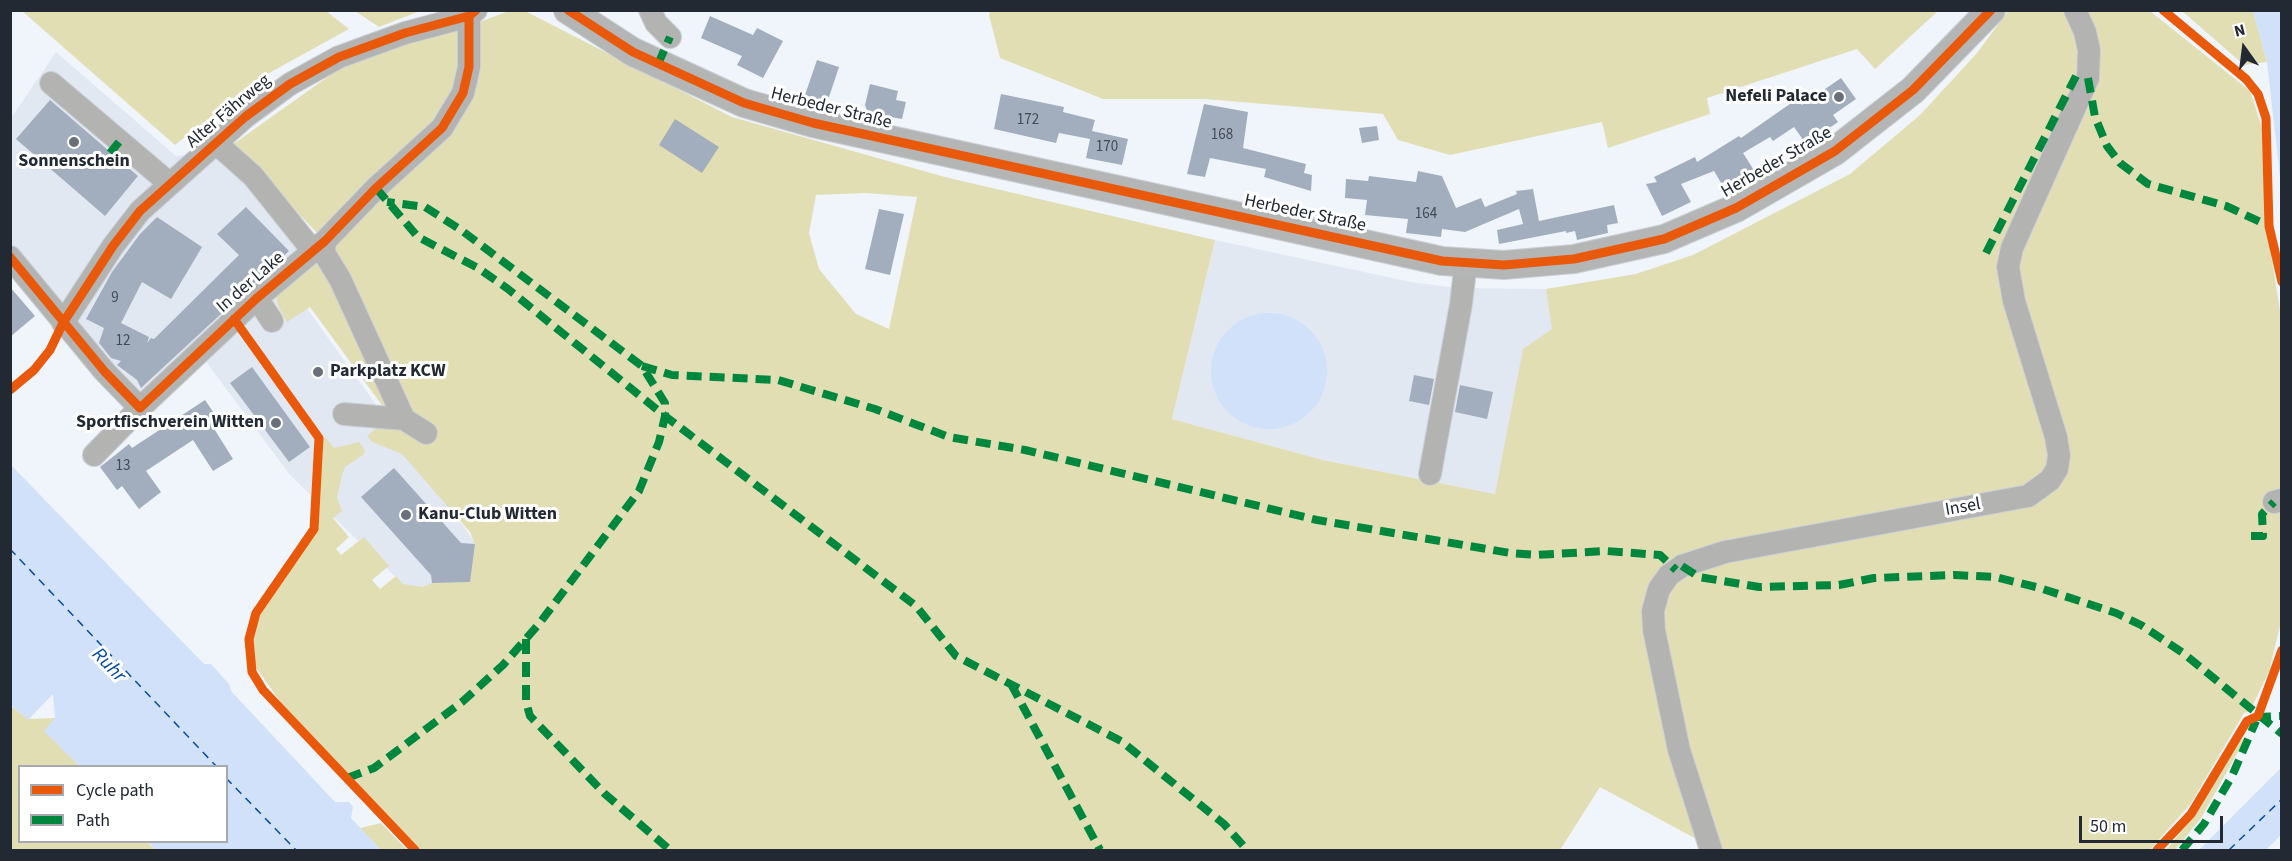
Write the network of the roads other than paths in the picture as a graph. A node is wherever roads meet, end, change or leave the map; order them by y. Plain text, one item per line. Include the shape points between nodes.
1 (568, 10) edge
2 (650, 10) edge
3 (1991, 10) edge
4 (2075, 10) edge
5 (473, 13) edge
6 (670, 37) dead end
7 (2089, 50) junction
8 (2076, 76) dead end
9 (51, 83) dead end
10 (216, 143) junction
11 (170, 184) junction
12 (319, 246) junction
13 (10, 257) edge
14 (1466, 262) junction
15 (257, 298) junction
16 (272, 321) dead end
17 (63, 323) junction
18 (140, 408) junction
19 (344, 414) dead end
20 (404, 419) junction
21 (426, 433) dead end
22 (94, 454) dead end
23 (1430, 474) dead end
24 (1711, 850) edge

1 - 14 main road, Herbeder Straße via 633,52 733,98 813,123 1442,261
2 - 6 street
3 - 14 main road, Herbeder Straße via 1913,90 1835,151 1736,208 1664,239 1574,259 1504,265
4 - 7 street, Insel
5 - 10 street, Alter Fährweg via 339,57 290,84
5 - 12 street, In der Lake via 470,67 463,93 442,128
7 - 8 street
7 - 24 street, Insel via 2088,78 2012,248 2008,267 2014,301 2056,437 2059,455 2050,480 2028,496 1725,552 1682,566 1659,589 1653,611 1660,668 1679,750
9 - 11 street
10 - 11 street, Alter Fährweg
10 - 12 street
11 - 17 street, Alter Fährweg via 140,211 112,246
12 - 15 street, In der Lake
12 - 20 street via 340,279
13 - 17 street
14 - 23 street
15 - 16 street
15 - 18 street, In der Lake
17 - 18 street
18 - 22 street, In der Lake
19 - 20 street
20 - 21 street

